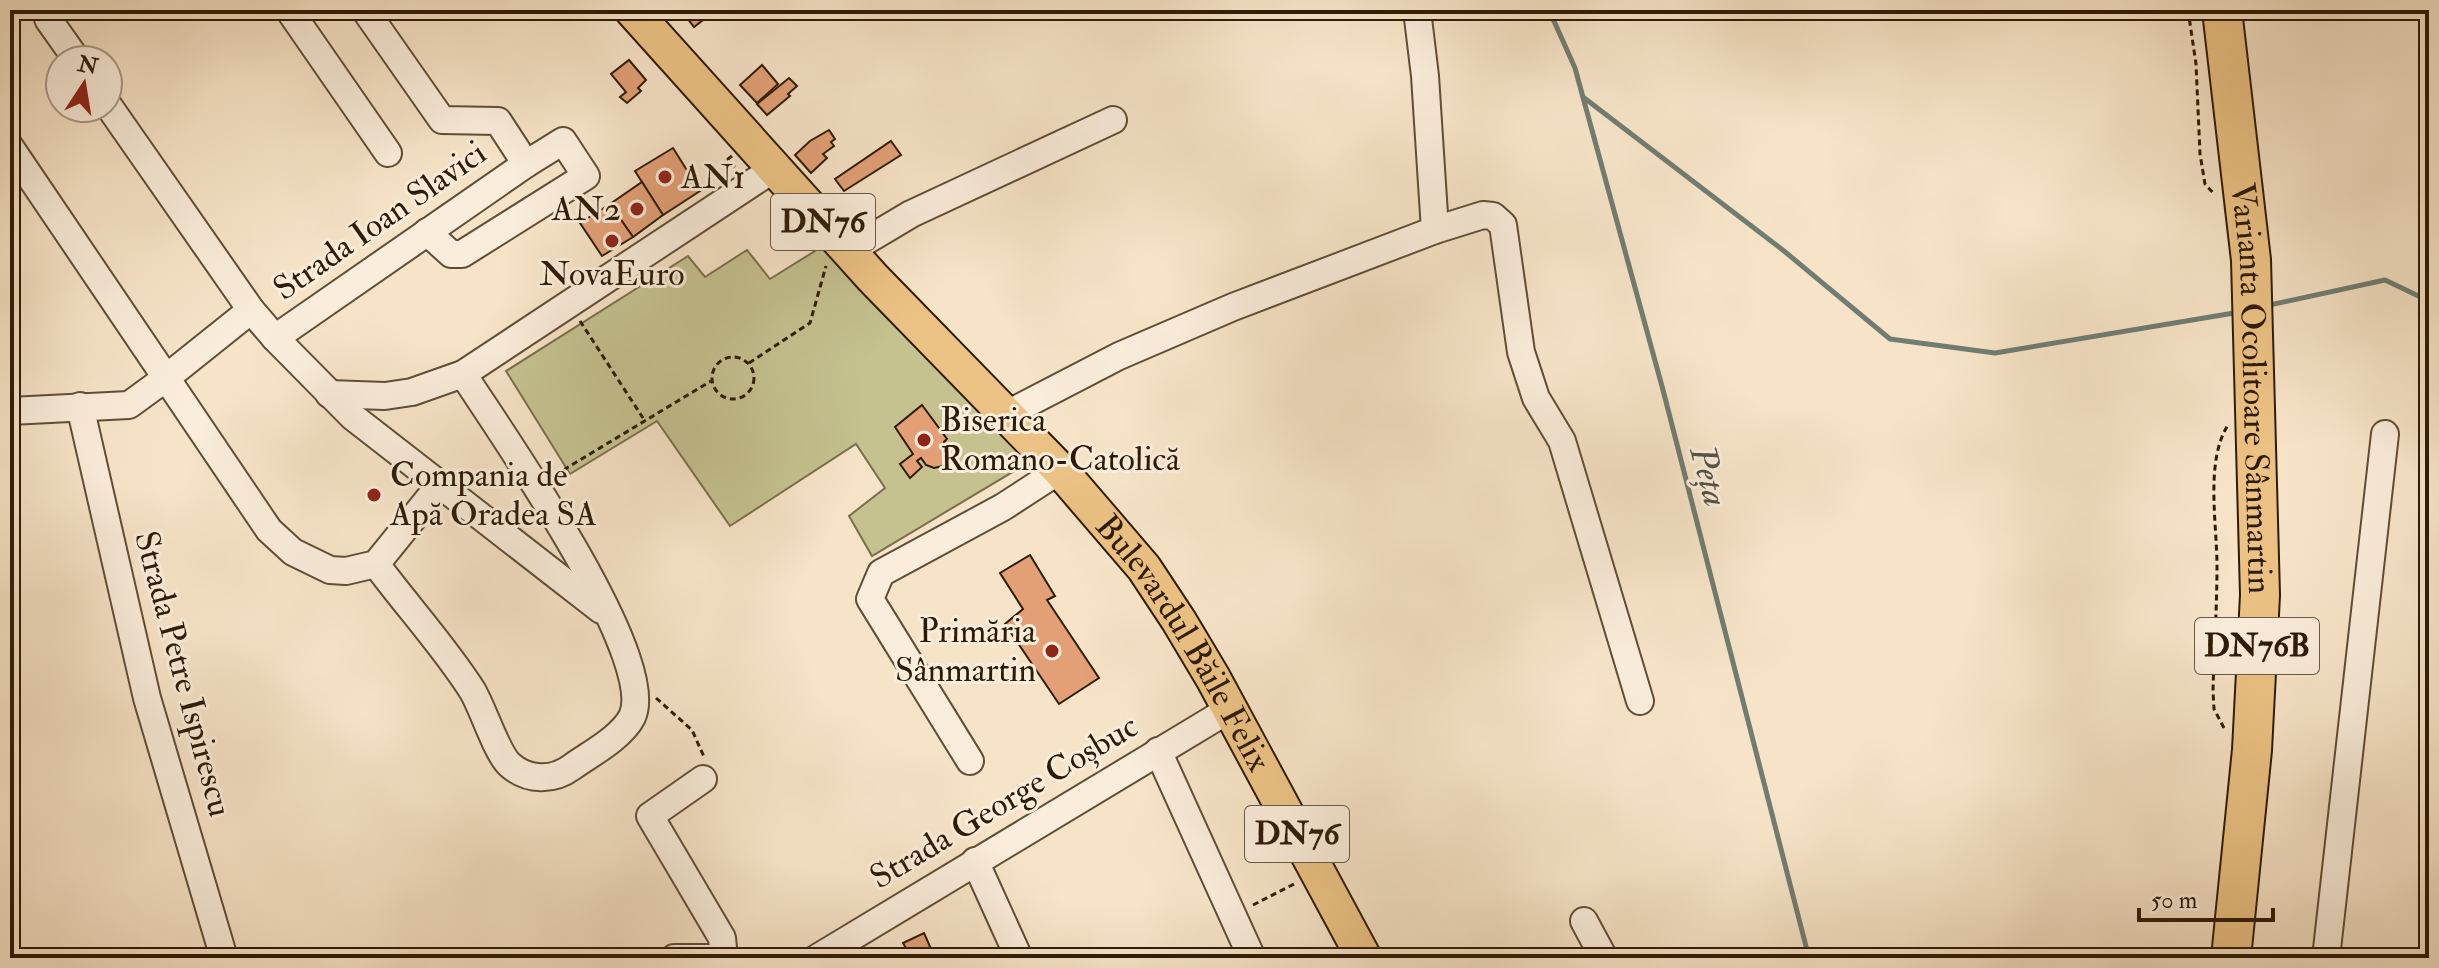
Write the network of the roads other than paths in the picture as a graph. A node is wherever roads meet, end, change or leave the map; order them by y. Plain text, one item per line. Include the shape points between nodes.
1 (365, 10) edge
2 (632, 10) edge
3 (1417, 10) edge
4 (2222, 10) edge
5 (48, 13) edge
6 (303, 15) edge
7 (67, 44) edge
8 (1113, 120) dead end
9 (121, 124) edge
10 (10, 147) edge
11 (388, 153) dead end
12 (526, 164) junction
13 (763, 176) junction
14 (1435, 230) junction
15 (427, 232) junction
16 (838, 257) junction
17 (251, 310) junction
18 (275, 338) junction
19 (463, 374) junction
20 (166, 378) junction
21 (329, 394) junction
22 (80, 406) junction
23 (10, 411) edge
24 (1005, 415) junction
25 (2385, 434) dead end
26 (1060, 470) junction
27 (440, 485) junction
28 (376, 564) junction
29 (608, 615) junction
30 (1640, 701) dead end
31 (1230, 709) junction
32 (1158, 751) junction
33 (970, 761) dead end
34 (703, 779) road end
35 (975, 861) junction
36 (1584, 921) dead end
37 (224, 958) edge
38 (674, 958) edge
39 (710, 958) edge
40 (724, 958) edge
41 (817, 958) edge
42 (1019, 958) edge
43 (1252, 958) edge
44 (1364, 958) edge
45 (1604, 958) edge
46 (2231, 958) edge
47 (2326, 958) edge

1 - 12 street, Strada Ioan Slavici via 442,120 498,121
2 - 13 main road, Bulevardul Băile Felix / DN76 via 750,142
3 - 14 street
4 - 46 highway, Varianta Ocolitoare Sânmartin / DN76B via 2251,260 2260,595 2252,750
5 - 7 street
6 - 11 street, Strada Ioan Slavici
8 - 16 street via 911,214
9 - 17 street, Strada Ioan Slavici
10 - 20 street
12 - 15 street, Strada Ioan Slavici
12 - 15 street, Strada Ioan Slavici via 563,141 586,176 462,254 451,254
13 - 16 main road, Bulevardul Băile Felix / DN76
13 - 19 street
14 - 24 street via 1147,344
14 - 30 street via 1483,215 1503,225 1521,352 1536,398 1562,441
15 - 18 street, Strada Ioan Slavici
16 - 24 main road, Bulevardul Băile Felix / DN76
17 - 18 street, Strada Ioan Slavici
17 - 20 street, Strada Ioan Slavici
18 - 21 street, Strada Ioan Slavici
19 - 21 street via 412,392
19 - 29 street, Strada Ioan Slavici via 585,567
20 - 22 street, Strada Ioan Slavici via 129,405
20 - 28 street via 269,530 293,552 330,570
21 - 27 street, Strada Ioan Slavici
22 - 23 street, Strada Ioan Slavici
22 - 37 street, Strada Petre Ispirescu via 147,698
24 - 26 main road, Bulevardul Băile Felix / DN76
25 - 47 street
26 - 31 main road, Bulevardul Băile Felix / DN76 via 1144,568
26 - 33 street via 881,573 870,599
27 - 28 street
27 - 29 street, Strada Ioan Slavici
28 - 29 street, Strada Ioan Slavici via 472,691 508,764 530,777 562,775 631,718 634,681
31 - 32 street, Strada George Coșbuc
31 - 44 main road, Bulevardul Băile Felix / DN76
32 - 35 street, Strada George Coșbuc
32 - 43 street
34 - 40 street via 650,816 722,938
35 - 41 street, Strada George Coșbuc
35 - 42 street
36 - 45 street
38 - 39 street

